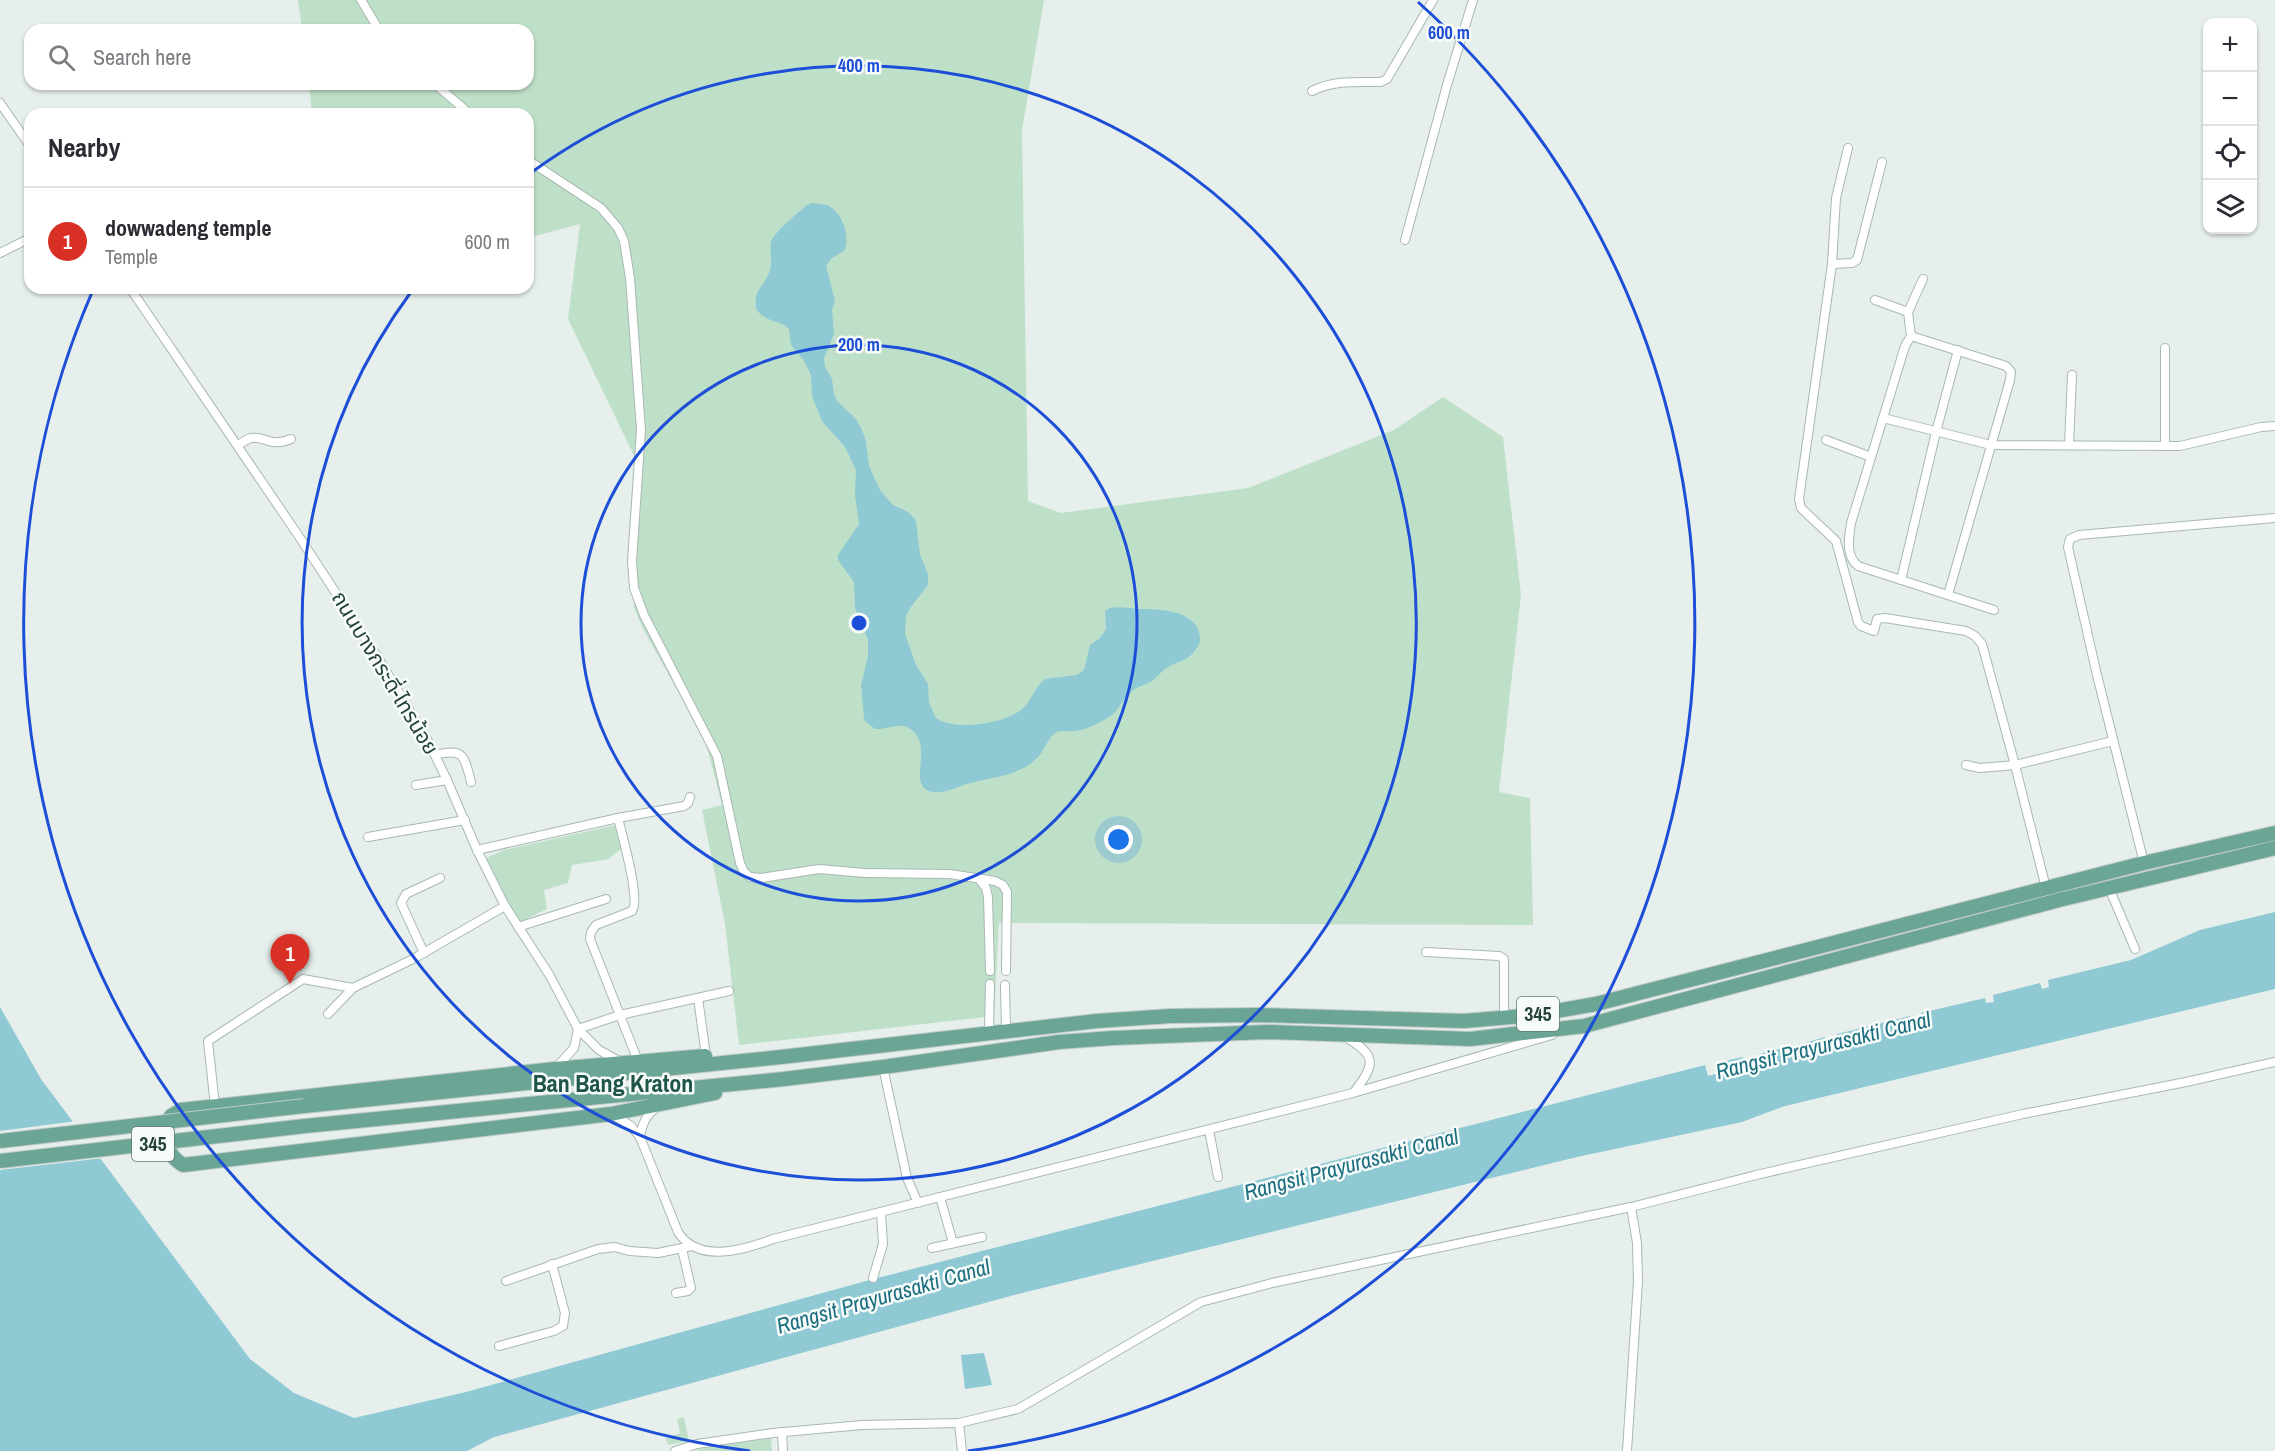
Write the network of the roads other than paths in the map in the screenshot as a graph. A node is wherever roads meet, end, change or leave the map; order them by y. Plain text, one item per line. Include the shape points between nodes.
1 (361, 0) edge
2 (1433, 0) edge
3 (1473, 0) edge
4 (375, 24) edge
5 (442, 90) edge
6 (1311, 91) dead end
7 (0, 102) edge
8 (463, 108) edge
9 (24, 137) edge
10 (1848, 148) dead end
11 (1882, 162) dead end
12 (534, 164) edge
13 (1405, 240) dead end
14 (24, 241) edge
15 (0, 253) edge
16 (1832, 264) junction
17 (1923, 279) dead end
18 (134, 294) edge
19 (1875, 300) dead end
20 (1908, 312) junction
21 (1911, 336) junction
22 (2165, 348) dead end
23 (1958, 350) junction
24 (2072, 375) dead end
25 (1883, 418) junction
26 (2275, 426) edge
27 (1936, 432) junction
28 (291, 439) dead end
29 (1826, 440) dead end
30 (238, 445) junction
31 (1991, 445) junction
32 (2069, 445) junction
33 (2165, 446) junction
34 (1871, 457) junction
35 (2275, 518) edge
36 (1901, 580) junction
37 (1948, 595) junction
38 (1994, 610) dead end
39 (2113, 741) junction
40 (435, 755) junction
41 (1966, 765) dead end
42 (2015, 765) junction
43 (447, 780) junction
44 (471, 782) dead end
45 (416, 785) dead end
46 (690, 797) dead end
47 (618, 818) junction
48 (465, 820) junction
49 (2275, 833) edge
50 (368, 837) dead end
51 (2275, 848) edge
52 (477, 850) junction
53 (2144, 863) junction
54 (440, 878) dead end
55 (980, 879) junction
56 (2046, 888) junction
57 (2109, 888) junction
58 (606, 898) dead end
59 (505, 906) junction
60 (518, 927) junction
61 (2135, 949) dead end
62 (1426, 952) dead end
63 (424, 953) junction
64 (990, 971) dead end
65 (1006, 971) dead end
66 (990, 984) dead end
67 (1005, 985) dead end
68 (353, 988) junction
69 (729, 991) dead end
70 (698, 998) junction
71 (328, 1014) dead end
72 (620, 1015) junction
73 (1504, 1019) junction
74 (1584, 1026) junction
75 (578, 1029) junction
76 (1006, 1030) junction
77 (989, 1032) junction
78 (1342, 1035) junction
79 (706, 1056) junction
80 (781, 1058) junction
81 (638, 1061) junction
82 (621, 1062) junction
83 (2275, 1062) edge
84 (883, 1068) junction
85 (555, 1069) junction
86 (784, 1079) junction
87 (1353, 1093) junction
88 (671, 1102) junction
89 (215, 1106) junction
90 (611, 1114) junction
91 (1209, 1130) junction
92 (640, 1137) junction
93 (0, 1141) edge
94 (0, 1161) edge
95 (1218, 1177) dead end
96 (940, 1197) junction
97 (918, 1203) junction
98 (1631, 1207) junction
99 (881, 1213) junction
100 (982, 1237) dead end
101 (953, 1243) junction
102 (687, 1248) junction
103 (932, 1248) dead end
104 (552, 1264) junction
105 (873, 1278) dead end
106 (506, 1281) dead end
107 (676, 1293) dead end
108 (499, 1346) dead end
109 (959, 1423) junction
110 (782, 1432) junction
111 (675, 1451) edge
112 (783, 1451) edge
113 (962, 1451) edge
114 (1627, 1451) edge

1 - 4 street
2 - 6 street via 1387,79 1338,82
3 - 13 street
5 - 8 street
7 - 9 street
10 - 16 street via 1836,198
11 - 16 street via 1857,260
12 - 55 street via 601,208 624,241 641,430 632,561 634,588 717,756 744,872 761,878 835,869
14 - 15 street
16 - 42 street via 1799,499 1802,508 1836,541 1861,626 1874,631 1877,619 1885,618 1976,636 1982,645
17 - 20 street
18 - 30 street, ถนนบางกระดี่-ไทรน้อย
19 - 20 street
20 - 21 street
21 - 23 street
21 - 25 street
22 - 33 street
23 - 27 street
23 - 31 street via 2006,366 2011,372
24 - 32 street
25 - 27 street
25 - 34 street
26 - 33 street
27 - 31 street
27 - 36 street
28 - 30 street via 270,443 251,438
29 - 34 street
30 - 40 street, ถนนบางกระดี่-ไทรน้อย via 377,656
31 - 32 street
31 - 37 street
32 - 33 street
34 - 36 street via 1851,523 1849,551 1858,566
35 - 39 street via 2079,535 2070,539 2068,547
36 - 37 street
37 - 38 street
39 - 42 street
39 - 53 street
40 - 43 street, ถนนบางกระดี่-ไทรน้อย
40 - 44 street via 452,751 462,755
41 - 42 street
42 - 56 street
43 - 45 street
43 - 48 street, ถนนบางกระดี่-ไทรน้อย
46 - 47 street via 684,806
47 - 52 street
47 - 72 street via 635,890 635,907 596,925 590,939
48 - 50 street
48 - 52 street, ถนนบางกระดี่-ไทรน้อย
49 - 53 main road, 345
51 - 57 main road, 345
52 - 59 street, ถนนบางกระดี่-ไทรน้อย
53 - 56 main road, 345
54 - 63 street via 406,894 401,903
55 - 64 street via 988,897
55 - 65 street via 995,880 1007,892
56 - 73 main road, 345 via 1606,1001
57 - 61 street
57 - 74 main road, 345
58 - 60 street
59 - 60 street, ถนนบางกระดี่-ไทรน้อย
59 - 63 street
60 - 75 street, ถนนบางกระดี่-ไทรน้อย
62 - 73 street via 1504,959
63 - 68 street
66 - 77 street
67 - 76 street
68 - 71 street
68 - 89 street via 303,979 208,1041
69 - 70 street
70 - 72 street
70 - 79 street
72 - 75 street
72 - 81 street
73 - 76 main road, 345 via 1427,1022 1214,1015
74 - 78 main road, 345 via 1470,1039
74 - 87 street
75 - 82 street, ถนนบางกระดี่-ไทรน้อย via 599,1050
75 - 85 street via 574,1048
76 - 77 main road, 345
77 - 80 main road, 345
78 - 84 main road, 345 via 1141,1035 1059,1042
78 - 87 street via 1363,1047 1369,1056 1370,1069
79 - 80 main road
79 - 81 main road
80 - 93 main road, 345, bridge
81 - 82 main road
82 - 85 main road
83 - 98 street via 2000,1119
84 - 86 main road, 345
84 - 97 street via 907,1178
85 - 89 main road
86 - 88 main road
86 - 94 main road, 345, bridge via 305,1126
87 - 91 street
88 - 90 main road
88 - 92 street via 646,1116
89 - 90 main road via 181,1110 171,1116 164,1139 175,1160 183,1165
90 - 92 street via 623,1119
91 - 95 street
91 - 96 street
92 - 102 street
96 - 97 street
96 - 101 street
97 - 99 street
98 - 109 street via 1216,1297 1018,1408
98 - 114 street via 1638,1281
99 - 102 street via 745,1249
99 - 105 street via 883,1244
100 - 101 street
101 - 103 street
102 - 104 street via 658,1253 615,1246
102 - 107 street via 691,1288
104 - 106 street
104 - 108 street via 565,1313 563,1326
109 - 110 street
109 - 113 street
110 - 111 street via 697,1444
110 - 112 street

